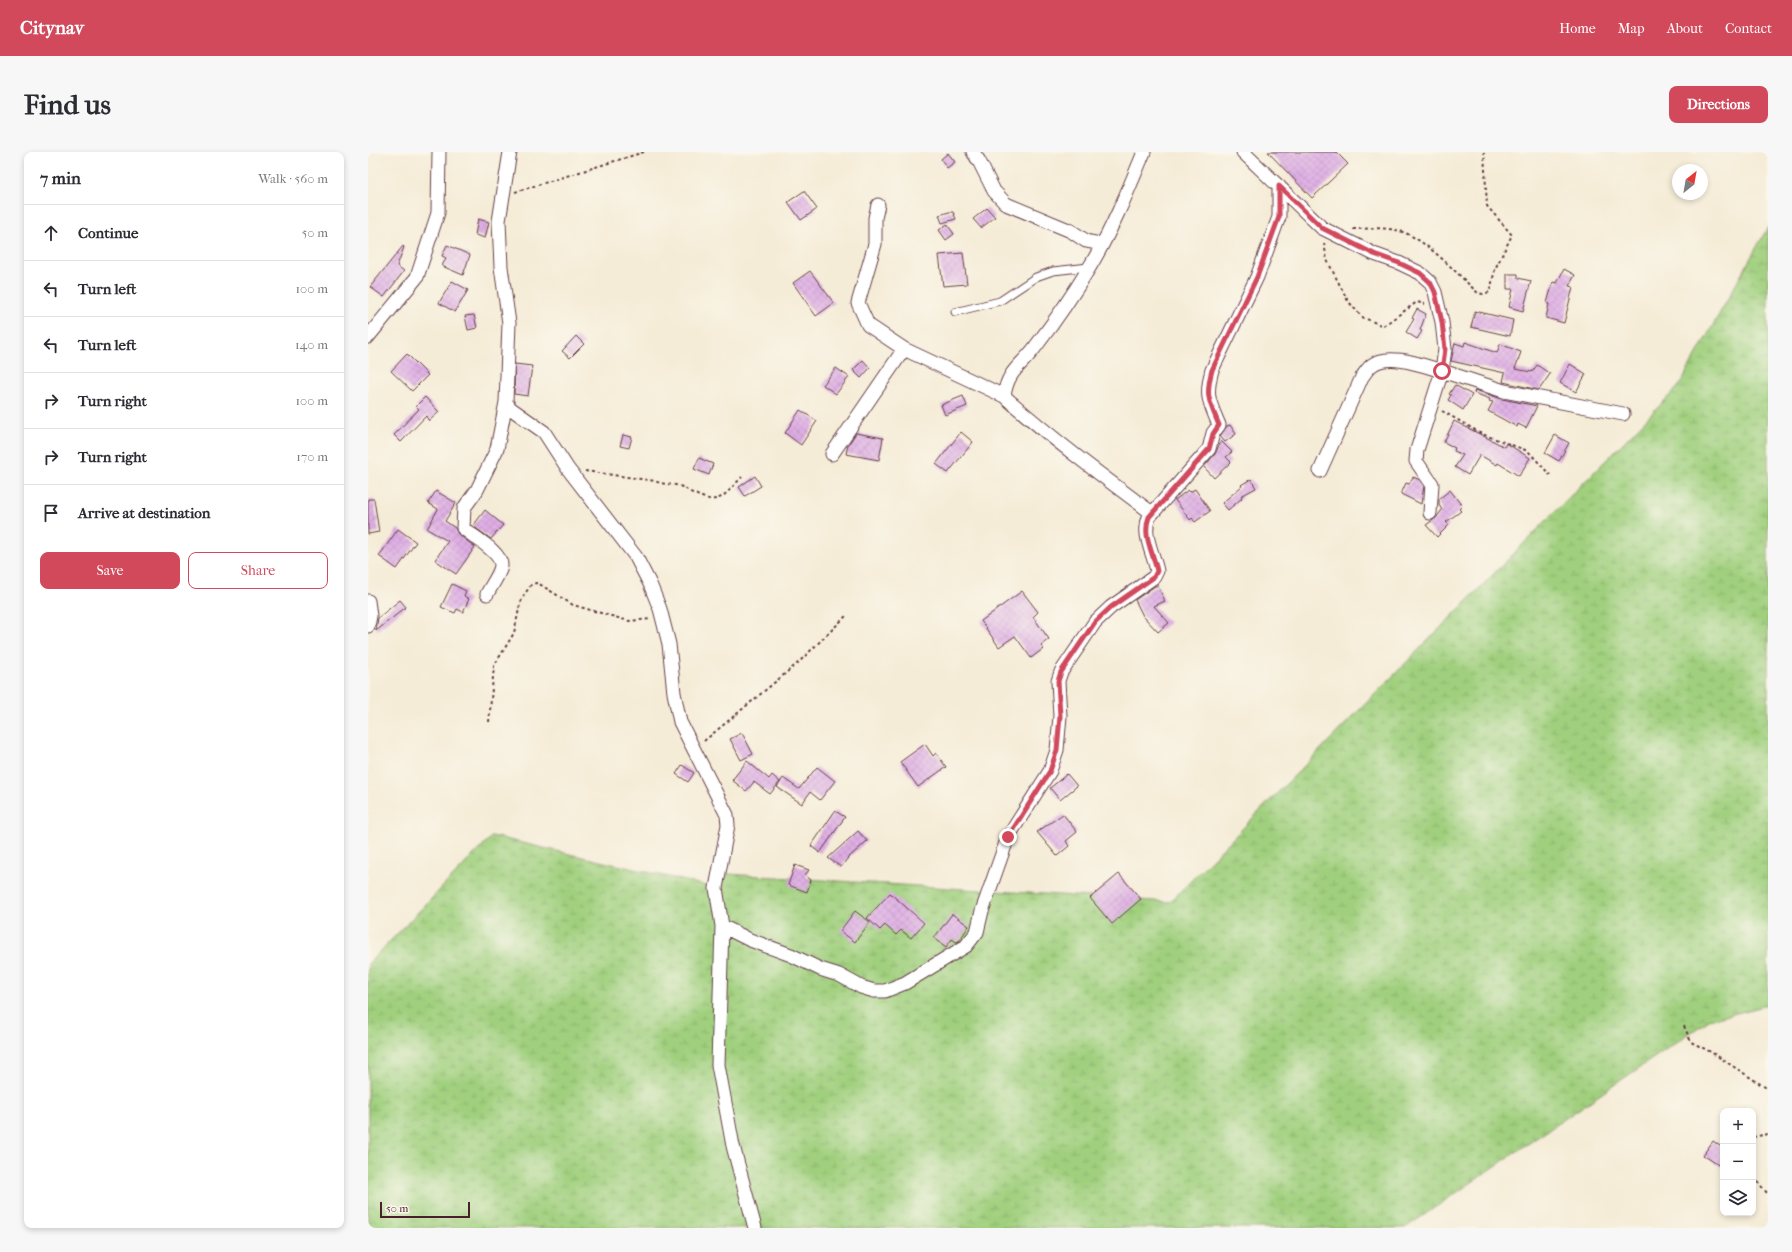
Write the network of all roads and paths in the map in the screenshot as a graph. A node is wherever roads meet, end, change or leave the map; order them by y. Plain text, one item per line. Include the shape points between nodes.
1 (438, 152) edge
2 (510, 152) edge
3 (644, 152) edge
4 (972, 152) edge
5 (1144, 152) edge
6 (1243, 152) edge
7 (1484, 152) edge
8 (1279, 186) junction
9 (503, 195) junction
10 (878, 205) dead end
11 (1322, 228) junction
12 (1350, 229) dead end
13 (1101, 244) junction
14 (1090, 267) junction
15 (1429, 305) dead end
16 (955, 312) dead end
17 (373, 322) edge
18 (368, 337) edge
19 (904, 349) junction
20 (1442, 371) junction
21 (1004, 396) junction
22 (506, 402) junction
23 (1432, 406) junction
24 (1623, 414) dead end
25 (832, 454) dead end
26 (568, 469) junction
27 (1320, 471) dead end
28 (1550, 475) dead end
29 (742, 478) dead end
30 (1152, 513) junction
31 (1430, 513) dead end
32 (487, 594) dead end
33 (368, 601) edge
34 (847, 615) dead end
35 (662, 618) junction
36 (368, 626) edge
37 (489, 722) dead end
38 (694, 750) junction
39 (722, 926) junction
40 (1684, 1026) dead end
41 (1768, 1089) edge
42 (1768, 1134) edge
43 (1756, 1136) edge
44 (1756, 1180) edge
45 (1768, 1194) edge
46 (755, 1228) edge

1 - 17 street via 438,213 417,277
2 - 9 street
3 - 9 path
4 - 13 street via 994,191 1006,204 1071,231 1086,241
5 - 13 street
6 - 8 street
7 - 12 path via 1487,206 1512,235 1495,269 1490,292 1478,293 1460,274 1405,232
8 - 11 street
8 - 30 street via 1279,217 1257,277 1212,370 1208,398 1219,425 1213,434 1209,449
9 - 22 street via 499,221 501,267 509,323
10 - 19 street via 875,244 858,303 868,325
11 - 15 path via 1327,260 1348,302 1362,317 1382,326 1418,302
11 - 20 street via 1420,273 1430,282 1437,298 1442,322 1445,349
13 - 14 street
14 - 16 lane via 1042,275 1000,301
14 - 21 street via 1035,348 1006,382
17 - 18 street
19 - 21 street
19 - 25 street
20 - 23 street
20 - 24 street via 1504,391
20 - 27 street via 1396,359 1384,359 1372,364 1362,377
21 - 30 street via 1068,450
22 - 26 street via 510,408 544,432
22 - 32 street via 496,449 478,490 464,508 463,528 500,558 501,567
23 - 28 path via 1482,434 1528,451
23 - 31 street via 1417,450 1416,461 1432,484
26 - 29 path via 656,481 664,485 678,485 712,501 720,499
26 - 35 street via 636,557 650,584
30 - 39 street via 1146,526 1146,533 1157,571 1148,583 1136,588 1095,622 1061,672 1058,681 1060,716 1057,750 1050,771 1008,837 977,932 966,946 905,983 885,991 874,991
33 - 36 street
34 - 38 path via 798,663
35 - 37 path via 630,621 573,605 541,585 532,584 520,604 518,624 514,633 494,666
35 - 38 street via 669,644 680,722
38 - 39 street via 727,815 728,825 716,888
39 - 46 street via 718,1065 733,1146
40 - 41 path via 1691,1042
42 - 43 path
44 - 45 path

